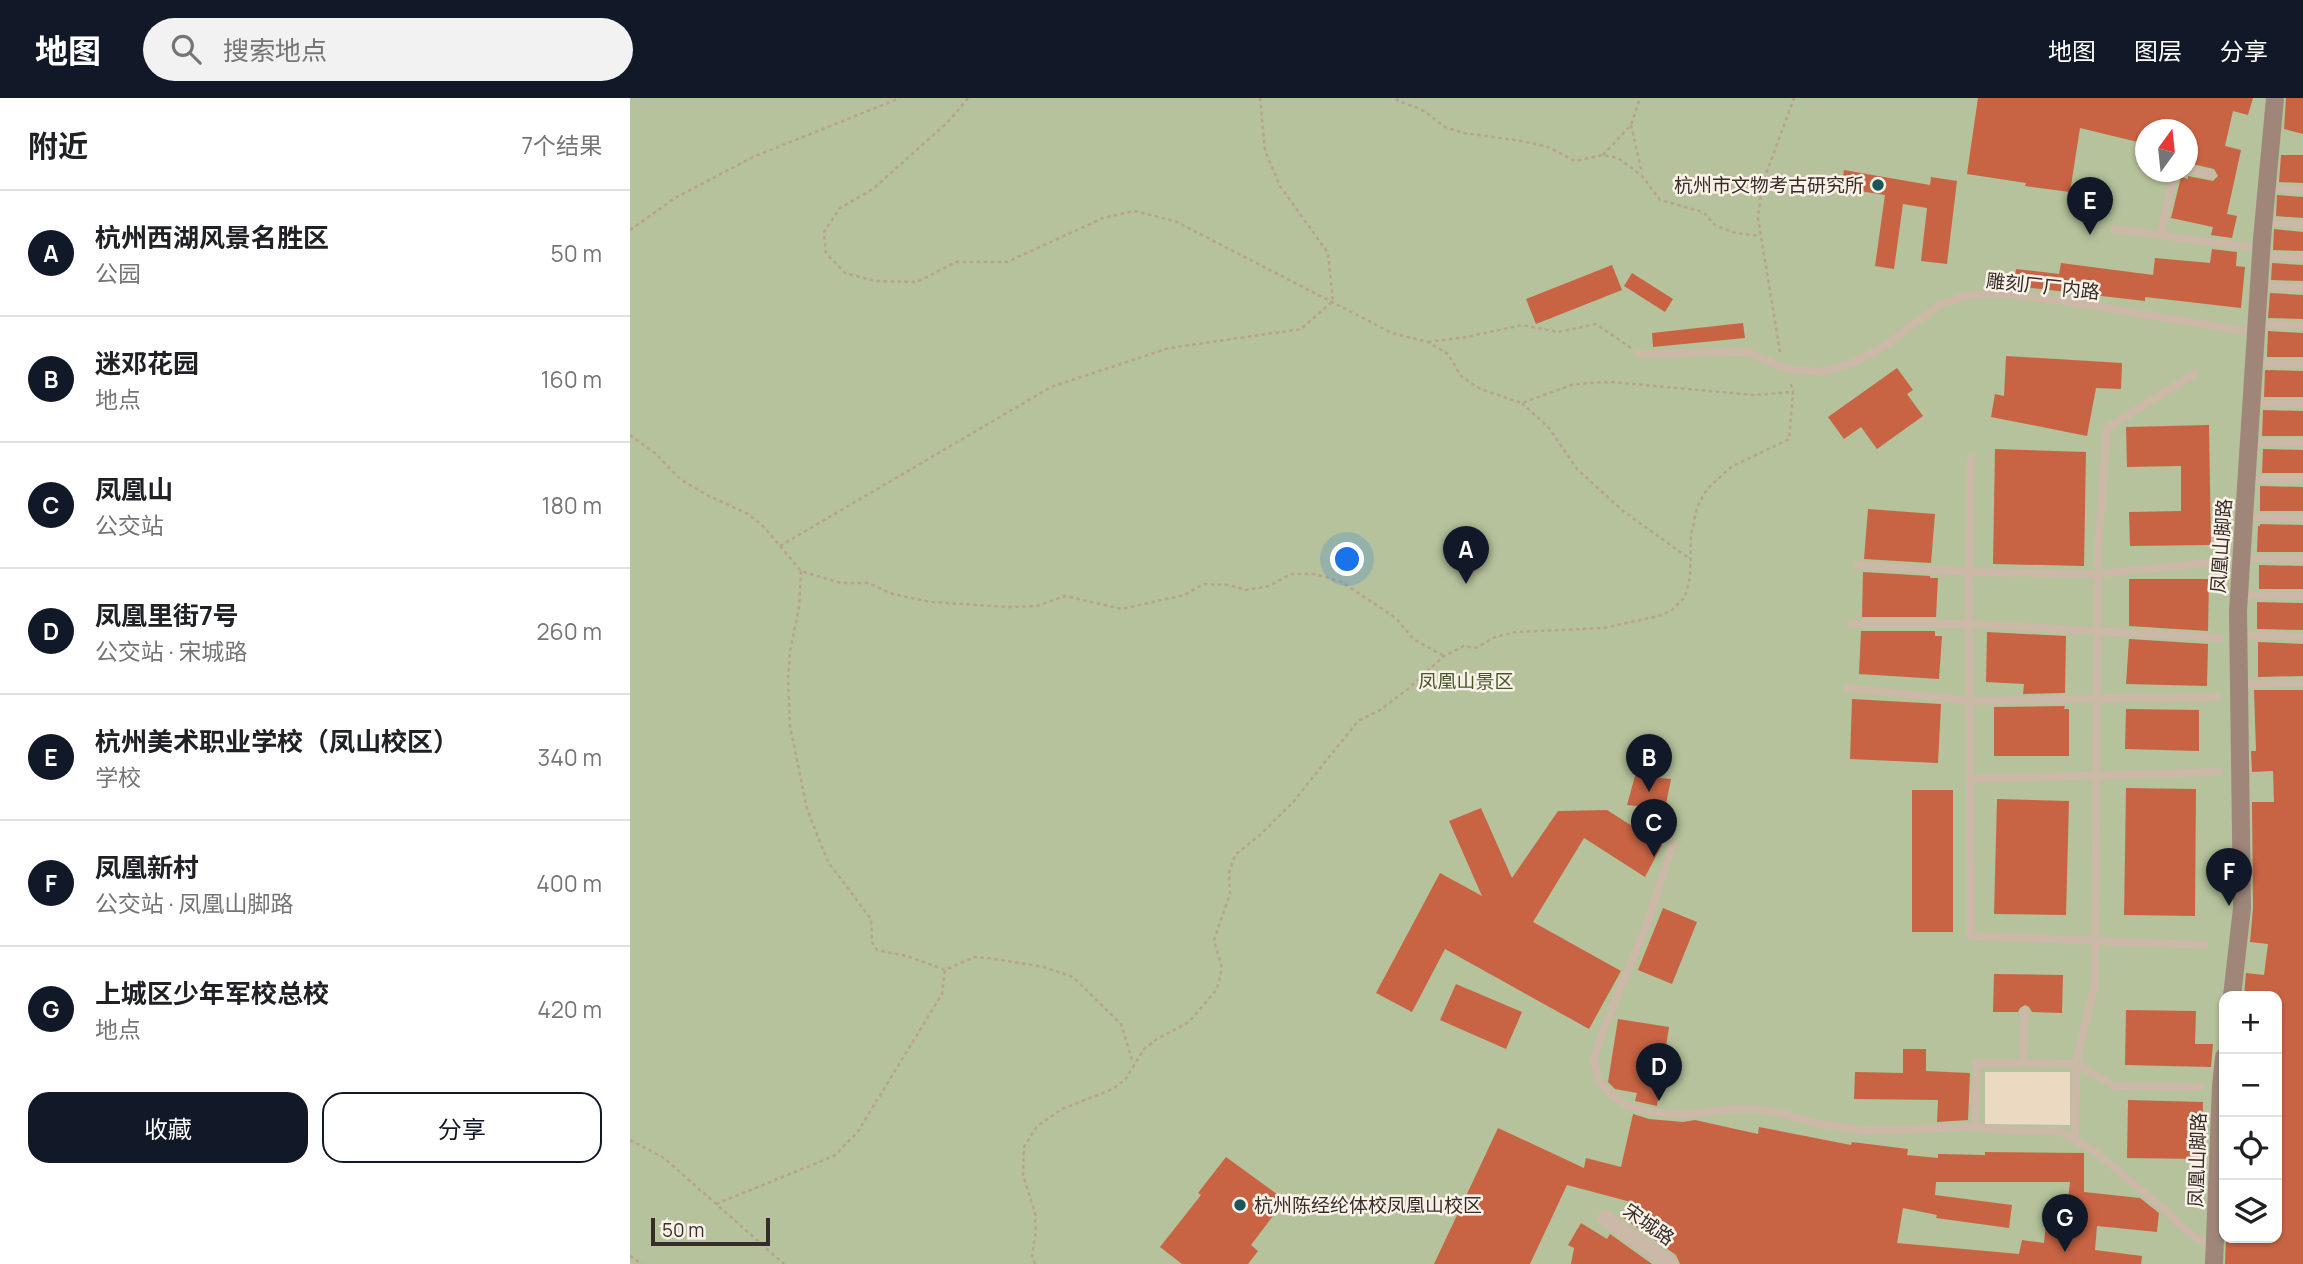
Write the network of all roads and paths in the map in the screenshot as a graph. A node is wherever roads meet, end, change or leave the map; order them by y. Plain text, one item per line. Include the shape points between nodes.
1 (900, 98) edge
2 (968, 98) edge
3 (1260, 98) edge
4 (1397, 98) edge
5 (1640, 98) edge
6 (1794, 98) edge
7 (2275, 98) edge
8 (1632, 125) junction
9 (1603, 155) junction
10 (2198, 172) edge
11 (2211, 175) dead end
12 (1642, 176) junction
13 (2173, 182) edge
14 (2267, 188) junction
15 (2303, 190) edge
16 (2264, 222) junction
17 (2303, 225) edge
18 (2114, 229) dead end
19 (630, 230) edge
20 (2160, 235) junction
21 (1760, 236) junction
22 (2261, 252) junction
23 (2303, 258) edge
24 (2259, 286) junction
25 (2303, 288) edge
26 (1333, 301) junction
27 (2303, 326) edge
28 (2256, 329) junction
29 (1428, 342) junction
30 (1639, 354) joint
31 (2254, 363) junction
32 (2303, 364) edge
33 (1787, 369) junction
34 (2194, 374) dead end
35 (1793, 391) junction
36 (1522, 403) junction
37 (2251, 403) junction
38 (2303, 404) edge
39 (630, 435) edge
40 (2249, 442) junction
41 (2303, 443) edge
42 (1972, 458) dead end
43 (2246, 479) junction
44 (2303, 480) edge
45 (2244, 517) junction
46 (2303, 518) edge
47 (780, 546) junction
48 (2241, 558) junction
49 (1691, 559) junction
50 (2303, 559) edge
51 (2217, 562) dead end
52 (1857, 565) dead end
53 (801, 571) junction
54 (1969, 572) junction
55 (2098, 574) junction
56 (2239, 595) junction
57 (2303, 596) edge
58 (1852, 624) dead end
59 (1969, 624) junction
60 (2098, 631) junction
61 (2238, 635) junction
62 (2303, 637) edge
63 (2220, 638) dead end
64 (1444, 656) junction
65 (2303, 683) edge
66 (2239, 684) junction
67 (1847, 688) dead end
68 (2217, 697) dead end
69 (2097, 699) junction
70 (1970, 701) junction
71 (2219, 772) dead end
72 (2097, 776) junction
73 (1970, 779) junction
74 (1673, 844) dead end
75 (2096, 942) junction
76 (2204, 945) dead end
77 (945, 970) junction
78 (2233, 991) edge
79 (2025, 1012) dead end
80 (1133, 1063) junction
81 (2024, 1063) junction
82 (2076, 1064) junction
83 (2199, 1087) dead end
84 (2220, 1117) edge
85 (1975, 1127) junction
86 (2075, 1139) junction
87 (630, 1140) edge
88 (716, 1204) junction
89 (1605, 1218) dead end
90 (2214, 1255) edge
91 (630, 1256) edge
92 (642, 1264) edge
93 (784, 1264) edge
94 (1035, 1264) edge
95 (1670, 1264) edge

1 - 19 path via 753,157 675,198
2 - 26 path via 873,189 840,208 824,232 826,253 845,272 875,281 917,282 956,262 1007,262 1103,218 1134,211 1175,221
3 - 26 path via 1265,151 1280,186 1328,253
4 - 9 path via 1464,133 1535,144 1575,161
5 - 8 path
6 - 21 path via 1762,185
7 - 14 street, 凤凰山脚路
8 - 9 path
8 - 12 path
9 - 12 path via 1618,158
10 - 11 lane
12 - 21 path via 1660,200 1703,212 1716,226
13 - 20 lane
14 - 15 lane
14 - 16 street, 凤凰山脚路
16 - 17 lane
16 - 22 street, 凤凰山脚路
18 - 20 lane
20 - 22 lane
21 - 33 path via 1779,350
22 - 23 lane
22 - 24 street, 凤凰山脚路
24 - 25 lane
24 - 28 street, 凤凰山脚路
26 - 29 path via 1392,333
26 - 47 path via 1301,330 1170,348 1051,387
27 - 28 lane, 雕刻厂厂内路
28 - 31 street, 凤凰山脚路
28 - 33 lane, 雕刻厂厂内路 via 1992,293 1938,306 1855,362 1822,372
29 - 30 path via 1522,325 1558,332 1595,324
29 - 36 path via 1448,354 1461,376 1480,389
30 - 33 lane, 雕刻厂厂内路 via 1747,352
31 - 32 lane
31 - 37 street, 凤凰山脚路
33 - 35 path
34 - 55 lane via 2107,428
35 - 36 path via 1754,395 1586,383
35 - 49 path via 1789,439 1731,467 1707,489 1697,507
36 - 49 path via 1549,428 1577,469 1623,511
37 - 38 lane
37 - 40 street, 凤凰山脚路
39 - 47 path via 680,479 748,514
40 - 41 lane
40 - 43 street, 凤凰山脚路
42 - 54 lane
43 - 44 lane
43 - 45 street, 凤凰山脚路
45 - 46 lane
45 - 48 street, 凤凰山脚路
47 - 53 path
48 - 50 lane
48 - 56 street, 凤凰山脚路
49 - 64 path via 1685,597 1658,617 1604,628 1516,632
51 - 55 lane
52 - 54 lane
53 - 64 path via 841,583 868,583 930,602 1037,606 1065,596 1122,609 1184,595 1204,584 1247,590 1269,586 1291,573 1314,574 1340,581 1396,618 1413,639
53 - 77 path via 788,691 790,726 813,828 828,862 871,919 877,950
54 - 55 lane
54 - 59 lane
55 - 60 lane
56 - 57 lane
56 - 61 street, 凤凰山脚路
58 - 59 lane
59 - 60 lane
59 - 70 lane
60 - 63 lane
60 - 69 lane
61 - 62 lane
61 - 66 street, 凤凰山脚路
64 - 80 path via 1408,690 1358,721 1294,801 1236,855 1228,873 1230,894 1214,940 1222,968 1217,989 1189,1022 1157,1039
65 - 66 lane
66 - 78 street, 凤凰山脚路 via 2242,908
67 - 70 lane
68 - 69 lane
69 - 70 lane
69 - 72 lane
70 - 73 lane
71 - 72 lane
72 - 73 lane
72 - 75 lane
73 - 75 lane via 1971,936
74 - 85 lane via 1594,1059 1598,1080 1609,1093 1628,1106 1650,1112 1684,1115 1754,1109 1865,1131
75 - 76 lane
75 - 82 lane via 2095,983
77 - 80 path via 974,957 1044,967 1073,977 1121,1024
77 - 88 path via 942,994 857,1133 834,1156
79 - 81 lane
80 - 94 path via 1125,1080 1113,1089 1062,1109 1037,1126 1024,1147 1023,1175 1035,1213
81 - 82 lane
81 - 85 lane via 1977,1063
82 - 83 lane via 2115,1086
82 - 86 lane
84 - 90 street, 凤凰山脚路
85 - 86 lane via 2059,1130
86 - 90 lane
87 - 88 path via 664,1158
88 - 93 path
89 - 95 street, 宋城路
91 - 92 path

